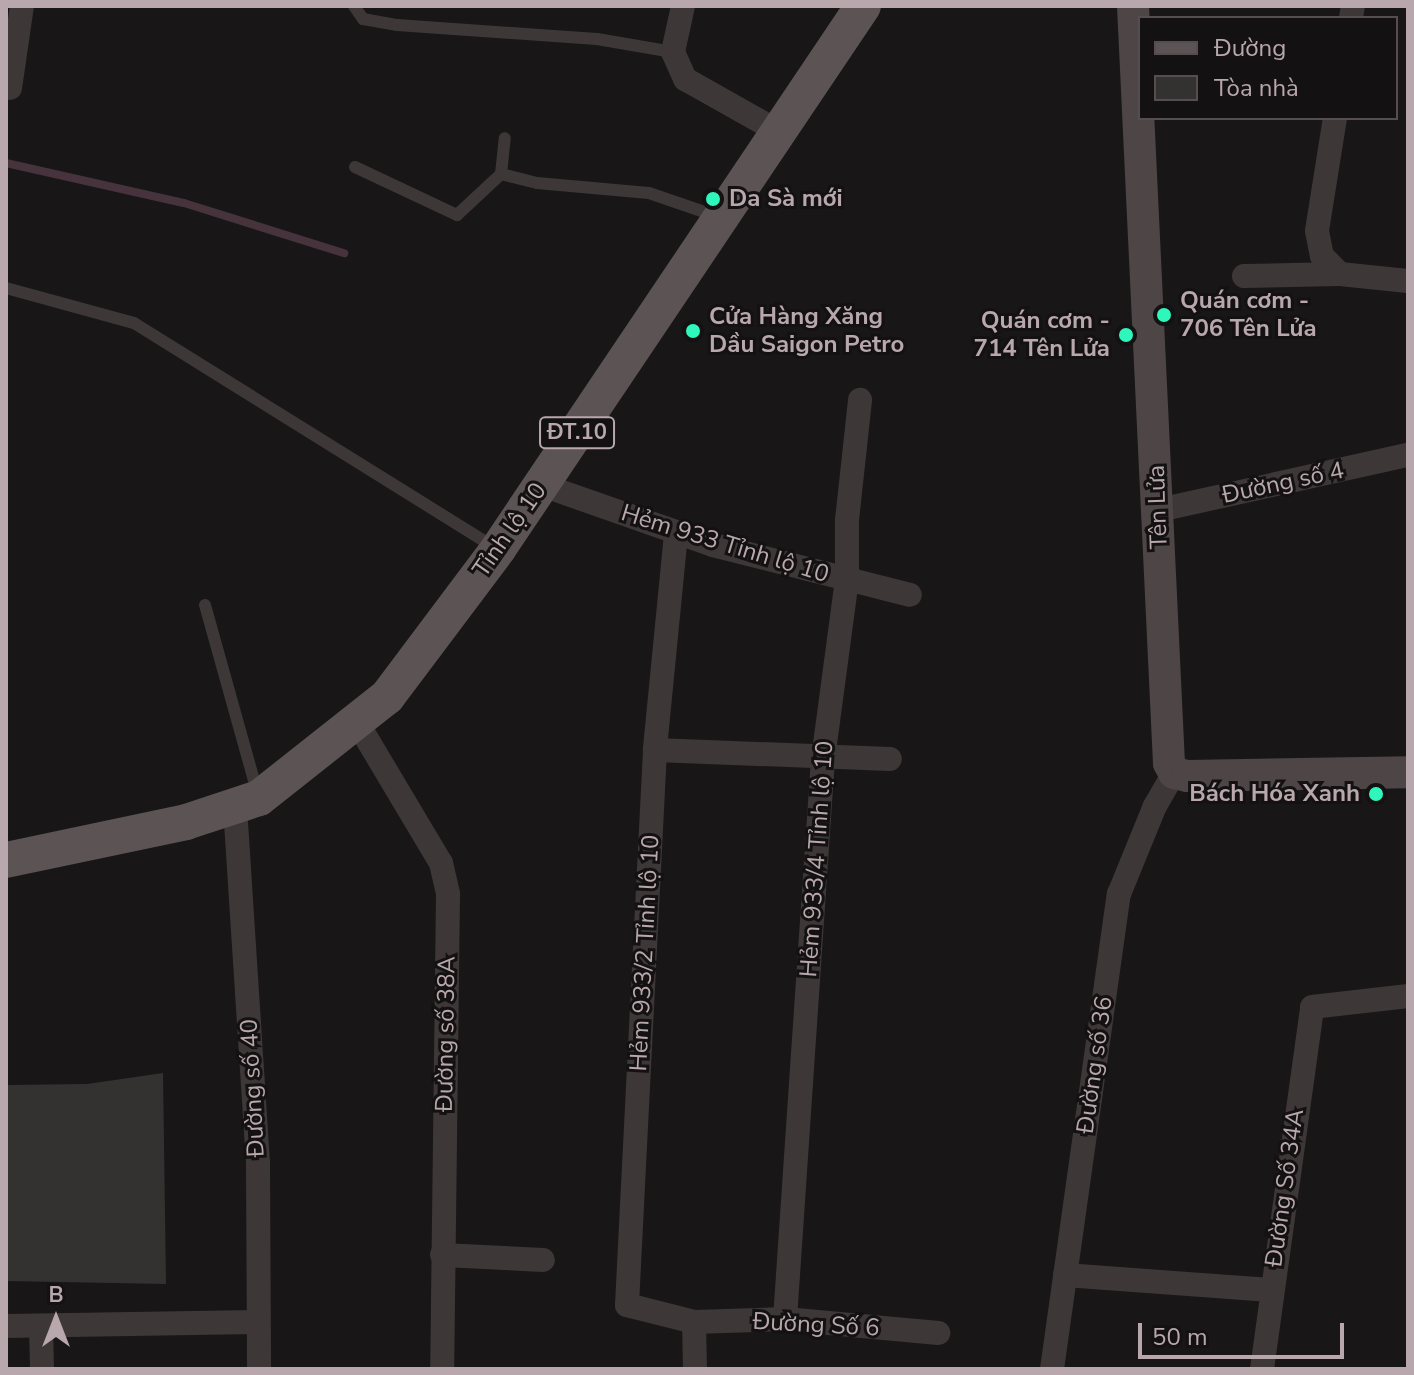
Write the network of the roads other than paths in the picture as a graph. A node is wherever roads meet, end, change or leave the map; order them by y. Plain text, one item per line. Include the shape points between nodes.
1 (22, 6) edge
2 (354, 6) edge
3 (683, 6) edge
4 (863, 6) edge
5 (1133, 6) edge
6 (673, 52) junction
7 (8, 87) edge
8 (1138, 103) edge
9 (1139, 120) edge
10 (1335, 120) edge
11 (779, 132) junction
12 (505, 138) dead end
13 (355, 167) dead end
14 (501, 174) junction
15 (722, 218) junction
16 (1340, 274) junction
17 (1244, 276) dead end
18 (1408, 281) edge
19 (6, 288) edge
20 (860, 400) dead end
21 (1408, 455) edge
22 (542, 485) junction
23 (1159, 510) junction
24 (676, 534) junction
25 (498, 549) junction
26 (847, 580) junction
27 (910, 595) dead end
28 (205, 605) dead end
29 (358, 724) junction
30 (655, 750) junction
31 (823, 759) junction
32 (890, 759) dead end
33 (1408, 772) edge
34 (1174, 773) junction
35 (247, 802) junction
36 (6, 860) edge
37 (1408, 996) edge
38 (442, 1255) junction
39 (543, 1260) dead end
40 (1065, 1275) junction
41 (1270, 1290) junction
42 (785, 1319) junction
43 (258, 1322) junction
44 (694, 1322) junction
45 (6, 1326) edge
46 (41, 1327) junction
47 (938, 1333) dead end
48 (42, 1369) edge
49 (259, 1369) edge
50 (442, 1369) edge
51 (695, 1369) edge
52 (1052, 1369) edge
53 (1262, 1369) edge

1 - 7 street
2 - 6 lane via 363,19 397,25 597,39
3 - 6 street
4 - 11 main road, Tỉnh lộ 10 / ĐT.10
5 - 8 street, Tên Lửa
6 - 11 street via 685,79
9 - 23 street, Tên Lửa
10 - 16 street via 1317,244
11 - 15 main road, Tỉnh lộ 10 / ĐT.10
12 - 14 lane
13 - 14 lane via 457,215
14 - 15 lane via 537,183 649,193
15 - 22 main road, Tỉnh lộ 10 / ĐT.10
16 - 17 street
16 - 18 street
19 - 25 lane via 134,323
20 - 26 street, Hẻm 933/4 Tỉnh lộ 10 via 847,520
21 - 23 street, Đường số 4
22 - 24 street, Hẻm 933 Tỉnh lộ 10
22 - 25 main road, Tỉnh lộ 10 / ĐT.10
23 - 34 street, Tên Lửa via 1166,752
24 - 26 street, Hẻm 933 Tỉnh lộ 10
24 - 30 street, Hẻm 933/2 Tỉnh lộ 10
25 - 29 main road, Tỉnh lộ 10 / ĐT.10 via 387,697
26 - 27 street, Hẻm 933 Tỉnh lộ 10
26 - 31 street, Hẻm 933/4 Tỉnh lộ 10
28 - 35 lane
29 - 35 main road, Tỉnh lộ 10 / ĐT.10
29 - 38 street, Đường số 38A via 446,877
30 - 31 street
30 - 44 street, Hẻm 933/2 Tỉnh lộ 10 via 627,1305
31 - 32 street
31 - 42 street, Hẻm 933/4 Tỉnh lộ 10
33 - 34 street
34 - 40 street, Đường số 36 via 1119,894
35 - 36 main road, Tỉnh lộ 10 / ĐT.10
35 - 43 street, Đường số 40
37 - 41 street, Đường Số 34A via 1312,1007
38 - 39 street
38 - 50 street, Đường số 38A
40 - 41 street
40 - 52 street, Đường số 36
41 - 53 street, Đường Số 34A
42 - 44 street, Đường Số 6
42 - 47 street, Đường Số 6
43 - 46 street
43 - 49 street, Đường số 40
44 - 51 street
45 - 46 street
46 - 48 street

